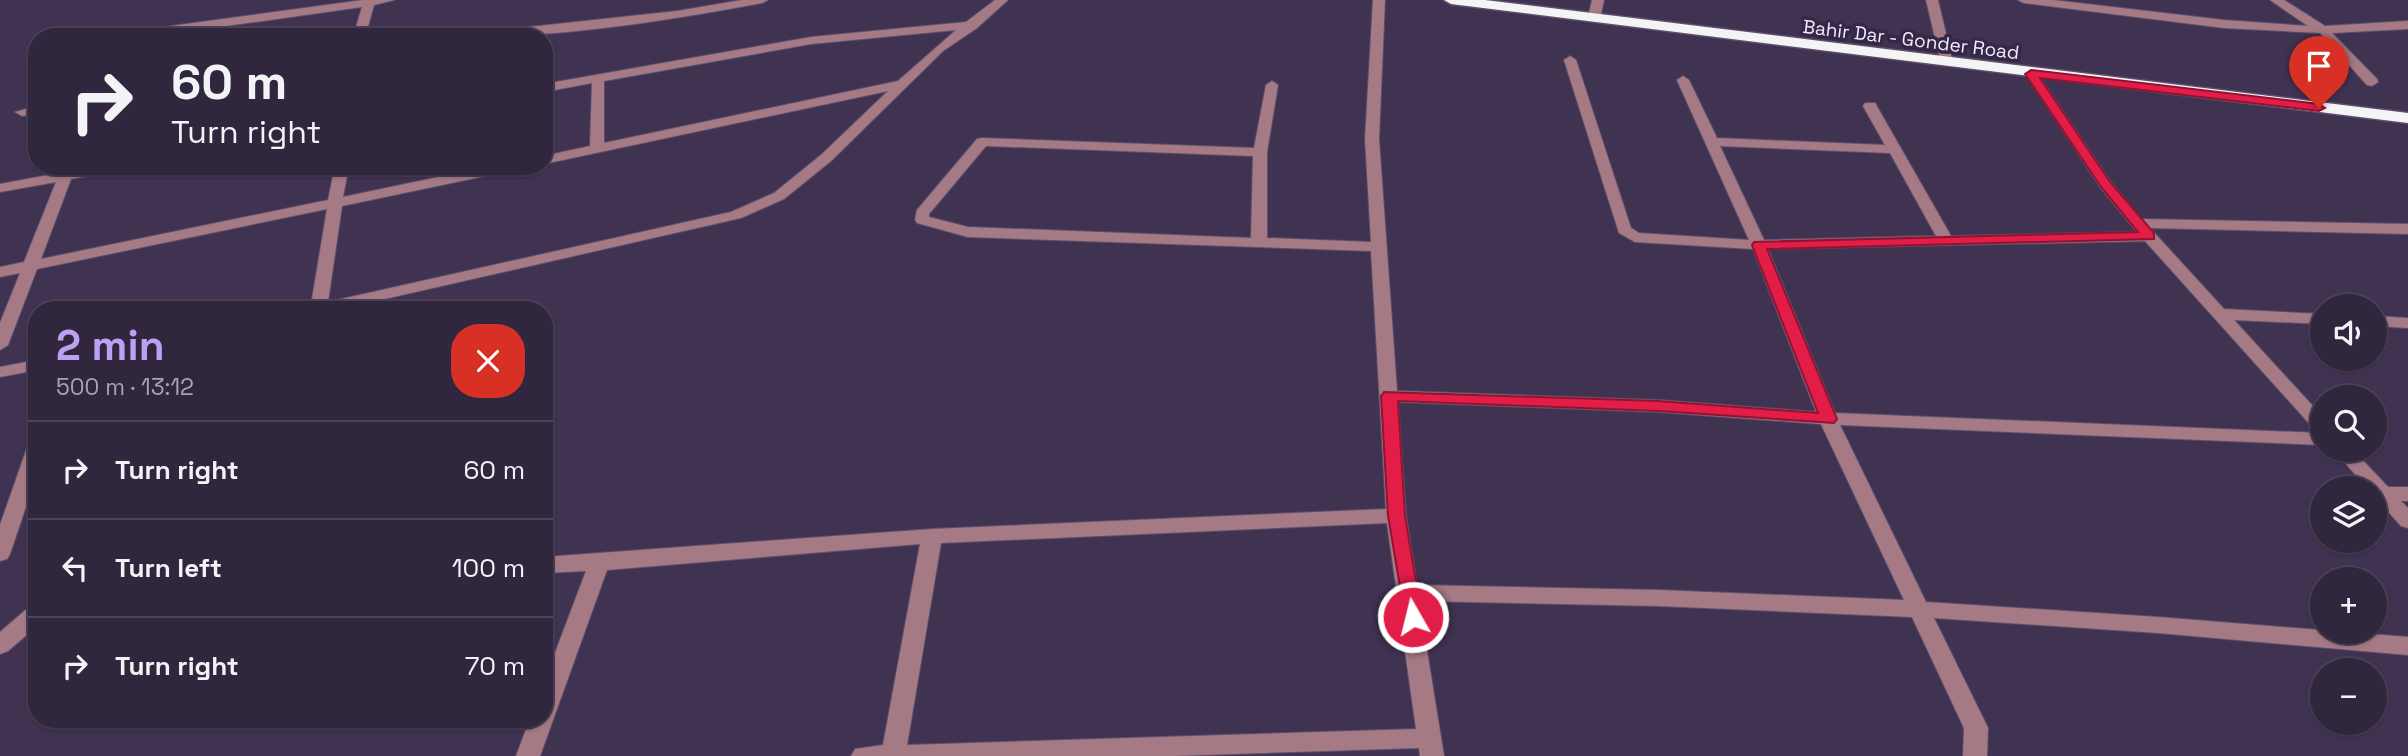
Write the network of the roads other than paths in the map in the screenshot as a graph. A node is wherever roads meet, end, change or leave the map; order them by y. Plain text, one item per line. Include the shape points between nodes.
1 (388, 0) edge
2 (669, 0) edge
3 (762, 0) edge
4 (1002, 0) edge
5 (1379, 0) edge
6 (1451, 0) edge
7 (1598, 0) edge
8 (1932, 0) edge
9 (2024, 0) edge
10 (2276, 0) edge
11 (369, 4) junction
12 (2095, 4) edge
13 (677, 15) junction
14 (1594, 18) junction
15 (974, 24) junction
16 (2408, 25) edge
17 (184, 28) edge
18 (362, 28) edge
19 (553, 28) edge
20 (2323, 30) junction
21 (1570, 60) dead end
22 (1947, 63) junction
23 (2031, 74) junction
24 (598, 78) junction
25 (1683, 80) dead end
26 (2372, 82) dead end
27 (902, 84) junction
28 (1272, 85) dead end
29 (553, 86) edge
30 (1870, 106) dead end
31 (28, 111) edge
32 (22, 112) dead end
33 (2408, 118) edge
34 (1712, 142) junction
35 (597, 149) junction
36 (1894, 149) junction
37 (1260, 152) junction
38 (553, 158) edge
39 (54, 175) edge
40 (65, 175) edge
41 (340, 175) edge
42 (469, 175) edge
43 (0, 188) edge
44 (334, 203) junction
45 (2137, 223) junction
46 (2408, 229) edge
47 (2149, 236) junction
48 (1946, 240) junction
49 (1259, 242) junction
50 (1759, 245) junction
51 (1379, 247) junction
52 (33, 266) junction
53 (0, 272) edge
54 (318, 301) edge
55 (352, 301) edge
56 (2222, 314) junction
57 (2310, 318) edge
58 (2387, 322) edge
59 (2408, 323) edge
60 (0, 345) edge
61 (28, 367) edge
62 (0, 372) edge
63 (1390, 396) junction
64 (2310, 413) edge
65 (1828, 419) junction
66 (2310, 439) edge
67 (2355, 462) edge
68 (28, 471) edge
69 (2368, 476) edge
70 (2387, 494) edge
71 (2408, 494) edge
72 (2387, 495) edge
73 (1396, 516) junction
74 (2408, 521) edge
75 (932, 536) junction
76 (0, 554) edge
77 (600, 564) junction
78 (553, 565) edge
79 (1409, 593) junction
80 (1920, 607) junction
81 (28, 621) edge
82 (0, 645) edge
83 (2408, 646) edge
84 (553, 689) edge
85 (539, 728) edge
86 (1431, 747) edge
87 (893, 755) edge
88 (528, 756) edge
89 (863, 756) edge
90 (1975, 756) edge

1 - 11 street
2 - 13 street
3 - 13 street
4 - 15 street
5 - 51 street via 1372,139
6 - 14 highway, Bahir Dar - Gonder Road
7 - 14 street
8 - 22 street
9 - 12 street
10 - 20 street
11 - 17 street via 256,12
11 - 18 street
12 - 20 street via 2224,24
13 - 19 street
14 - 22 highway, Bahir Dar - Gonder Road
15 - 24 street via 908,27 760,48
15 - 27 street via 939,48
16 - 20 street
20 - 26 street
21 - 50 street via 1624,230 1650,240
22 - 23 highway, Bahir Dar - Gonder Road
23 - 33 highway, Bahir Dar - Gonder Road
23 - 45 street
24 - 29 street
24 - 35 street
25 - 34 street
27 - 35 street
27 - 55 street via 826,158 779,196 736,215
28 - 37 street
30 - 36 street
31 - 32 street
34 - 36 street
34 - 50 street
35 - 38 street
36 - 48 street
37 - 49 street
37 - 49 street via 982,142 922,213 922,220 968,232
39 - 43 street
40 - 52 street
41 - 44 street
42 - 44 street
44 - 52 street
44 - 54 street via 329,258
45 - 46 street
45 - 47 street
47 - 48 street
47 - 56 street
48 - 50 street
49 - 51 street
50 - 65 street
51 - 63 street
52 - 53 street
52 - 60 street
56 - 57 street
56 - 64 street
58 - 59 street
61 - 62 street
63 - 65 street via 1658,406
63 - 73 street
65 - 66 street
65 - 80 street
67 - 69 street
68 - 76 street
70 - 71 street
72 - 74 street
73 - 75 street
73 - 79 street
75 - 77 street
75 - 87 street
77 - 78 street
77 - 84 street
79 - 80 street via 1635,594
79 - 86 street
80 - 83 street via 2204,626
80 - 90 street via 1976,728
81 - 82 street
85 - 88 street
86 - 87 street
87 - 89 street

